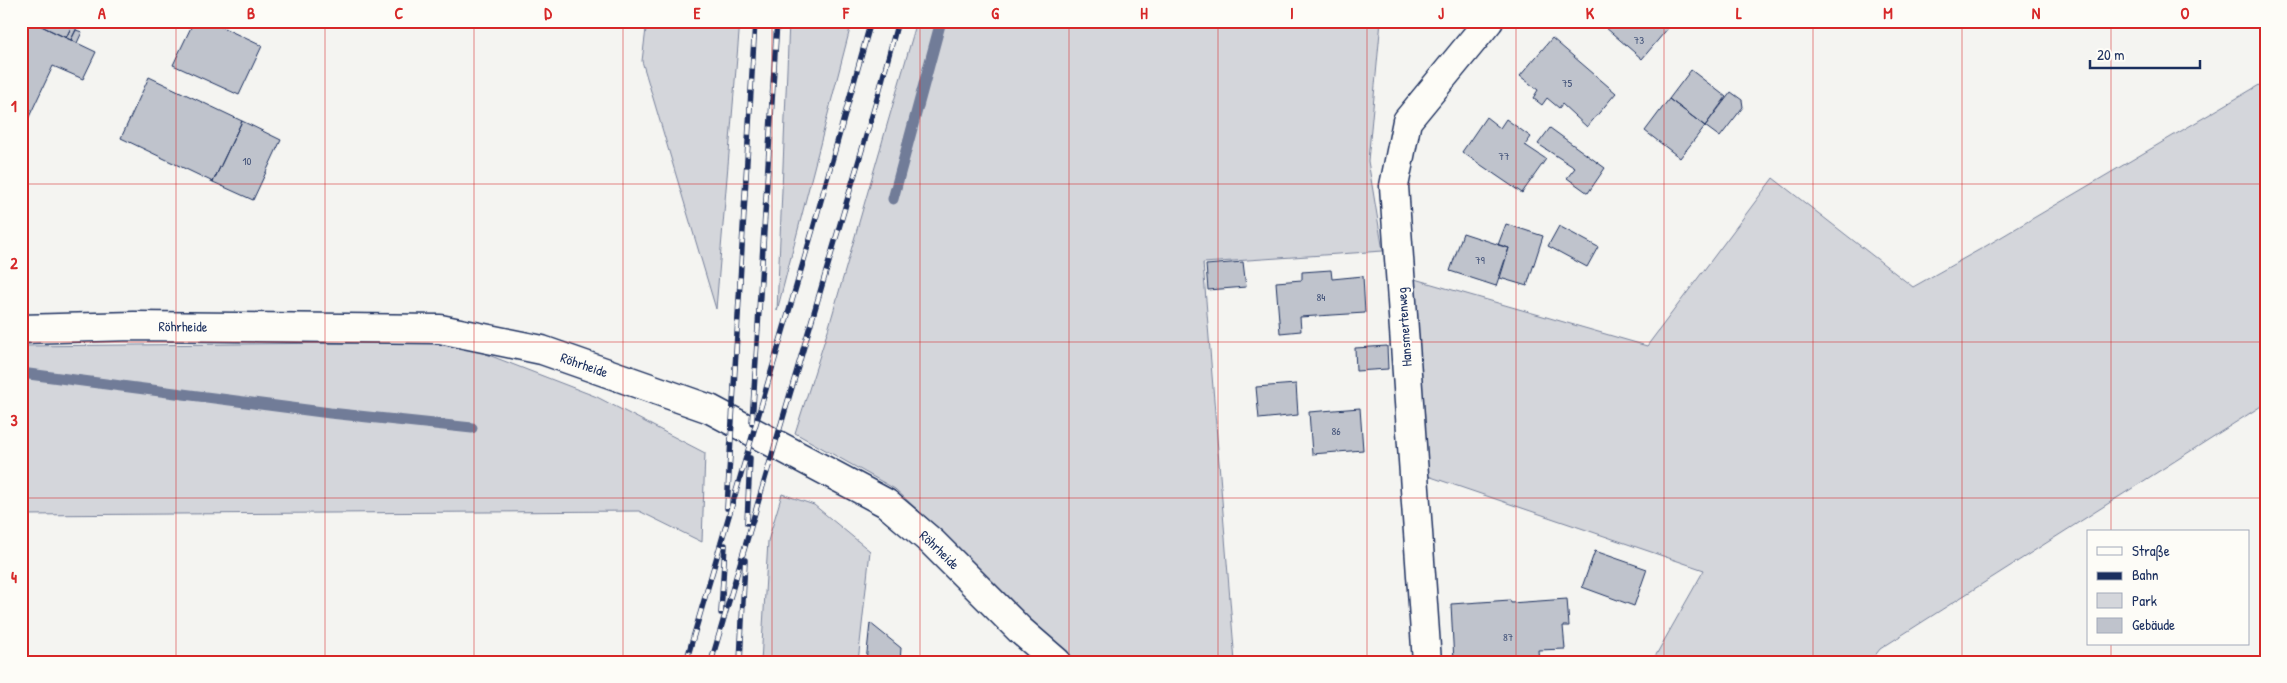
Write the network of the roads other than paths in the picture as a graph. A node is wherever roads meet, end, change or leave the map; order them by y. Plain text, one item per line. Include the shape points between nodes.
1 (1489, 21) edge
2 (21, 329) edge
3 (1057, 662) edge
4 (1427, 662) edge

1 - 4 street, Hansmertenweg via 1407,122 1394,186
2 - 3 street, Röhrheide via 134,326 440,329 542,350 710,409 886,503 932,542 1020,630

